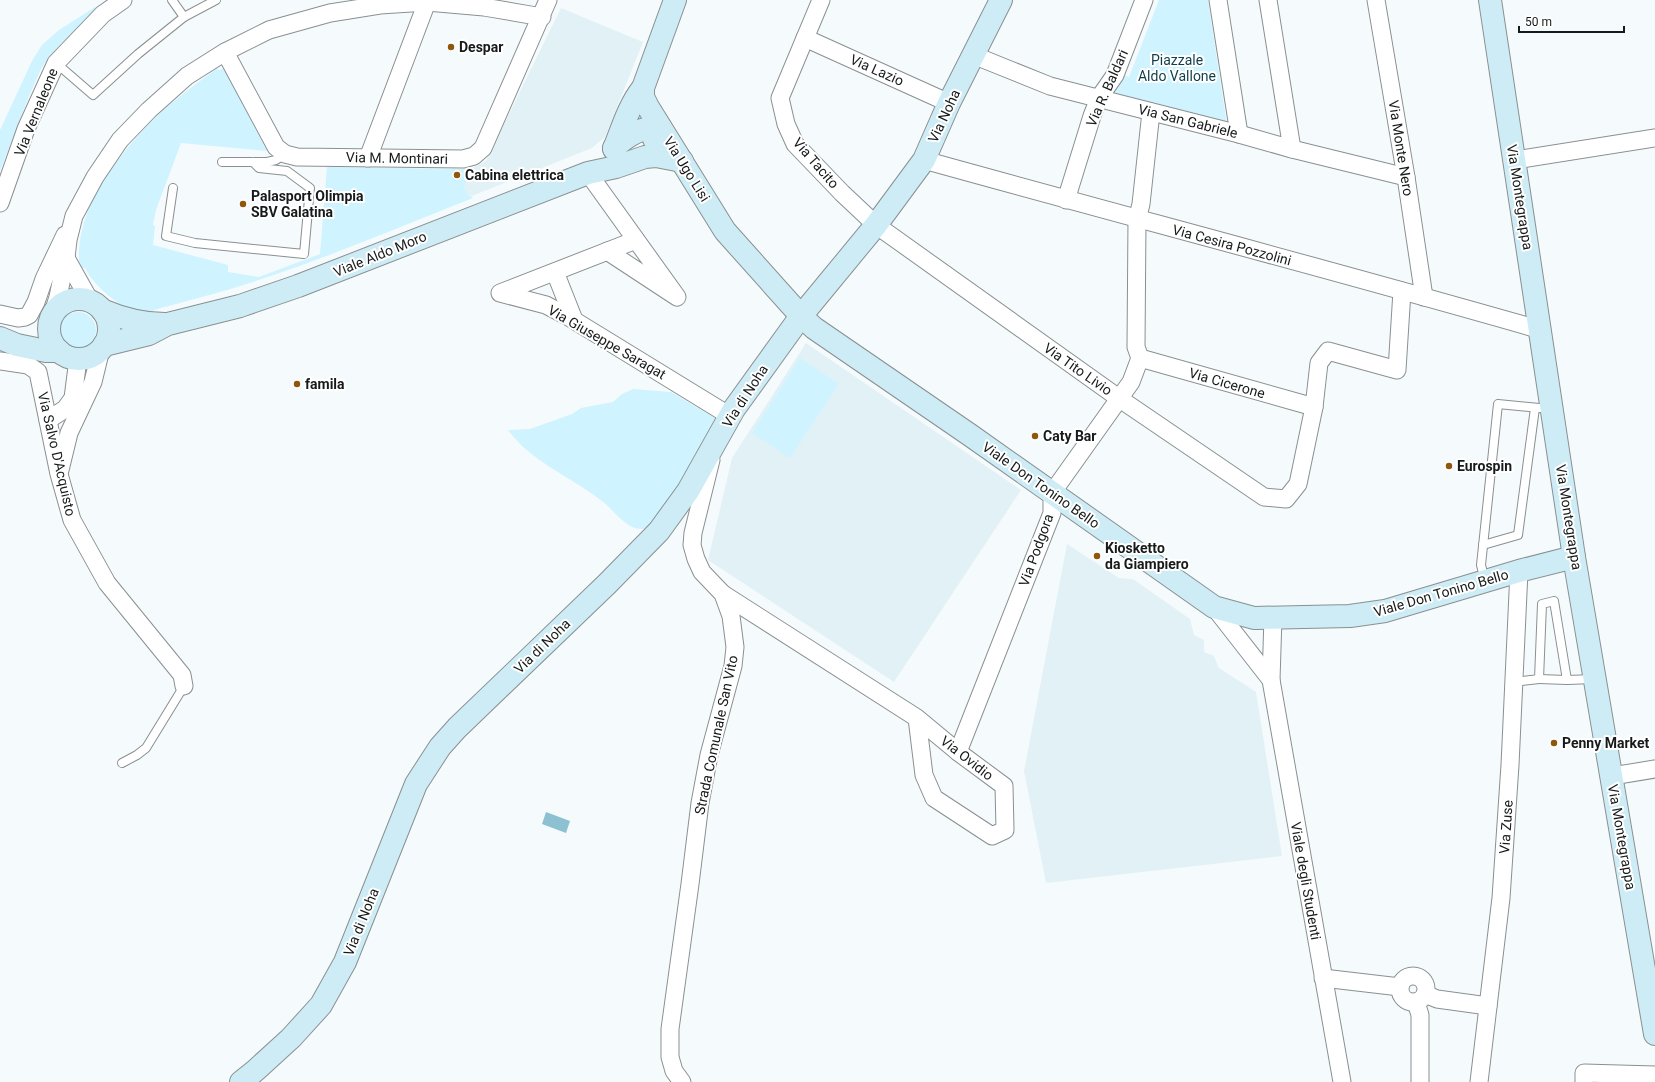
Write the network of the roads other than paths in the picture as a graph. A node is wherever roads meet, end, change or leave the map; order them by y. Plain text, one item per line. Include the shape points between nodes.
1 (123, 0) edge
2 (172, 0) edge
3 (216, 0) edge
4 (548, 0) edge
5 (675, 0) edge
6 (821, 0) edge
7 (1001, 0) edge
8 (1144, 0) edge
9 (1218, 0) edge
10 (1268, 0) edge
11 (1376, 0) edge
12 (1490, 0) edge
13 (427, 2) junction
14 (184, 17) junction
15 (542, 17) junction
16 (804, 38) junction
17 (225, 52) junction
18 (973, 55) junction
19 (56, 63) junction
20 (643, 88) junction
21 (1099, 98) junction
22 (949, 103) junction
23 (1151, 112) junction
24 (660, 127) junction
25 (1239, 134) junction
26 (1655, 138) edge
27 (1292, 149) junction
28 (285, 154) junction
29 (368, 158) junction
30 (615, 158) junction
31 (924, 160) junction
32 (1515, 160) junction
33 (682, 161) junction
34 (222, 162) dead end
35 (253, 162) junction
36 (588, 173) junction
37 (1406, 177) junction
38 (173, 188) dead end
39 (1066, 200) junction
40 (0, 203) edge
41 (74, 216) junction
42 (1137, 220) junction
43 (876, 225) junction
44 (636, 240) junction
45 (607, 251) junction
46 (66, 258) junction
47 (555, 272) junction
48 (1402, 291) junction
49 (1424, 297) junction
50 (96, 306) junction
51 (0, 314) edge
52 (801, 316) junction
53 (51, 318) junction
54 (574, 320) junction
55 (168, 324) junction
56 (1541, 330) junction
57 (2, 338) edge
58 (103, 347) junction
59 (68, 355) junction
60 (1140, 358) junction
61 (0, 361) edge
62 (1120, 398) junction
63 (1314, 407) junction
64 (1544, 409) junction
65 (730, 416) junction
66 (48, 420) junction
67 (714, 446) junction
68 (59, 474) junction
69 (1052, 493) junction
70 (1483, 545) junction
71 (1574, 557) junction
72 (1519, 571) junction
73 (1485, 581) junction
74 (723, 594) junction
75 (1214, 607) junction
76 (1273, 617) junction
77 (1595, 678) junction
78 (1539, 679) junction
79 (1271, 680) junction
80 (1567, 680) junction
81 (1514, 682) junction
82 (184, 686) joint
83 (917, 718) junction
84 (958, 752) junction
85 (122, 763) dead end
86 (1655, 769) edge
87 (1612, 776) junction
88 (1324, 978) junction
89 (1420, 998) junction
90 (1488, 1006) junction
91 (1655, 1034) edge
92 (1655, 1075) edge
93 (241, 1082) edge
94 (682, 1082) edge
95 (1342, 1082) edge
96 (1420, 1082) edge
97 (1479, 1082) edge
98 (1584, 1082) edge

1 - 19 street, Via Vernaleone via 103,14
2 - 14 lane
3 - 14 lane
4 - 15 street, Via M. Montinari
5 - 20 main road
6 - 16 street, Via Tacito
7 - 18 main road, Via Noha
8 - 21 street, Via R. Baldari via 1115,75
9 - 25 street
10 - 27 street
11 - 37 street, Via Monte Nero
12 - 32 main road, Via Montegrappa
13 - 15 street via 484,6
13 - 17 street via 380,5 330,13 269,30
13 - 29 street
14 - 19 lane via 93,95
15 - 29 street, Via M. Montinari via 483,148 474,156 463,159
16 - 22 street, Via Lazio
16 - 43 street, Via Tacito via 780,98 786,124 795,144
17 - 28 street via 276,147
17 - 41 street via 188,76 120,140 95,177
18 - 21 street, Via San Gabriele via 1050,86
18 - 22 main road, Via Noha
19 - 40 street, Via Vernaleone via 26,129
20 - 24 main road, Via Ugo Lisi via 645,101
20 - 30 main road via 637,95 620,132
21 - 23 street, Via San Gabriele
21 - 39 street, Via R. Baldari
22 - 31 main road, Via Noha
23 - 25 street, Via San Gabriele
23 - 42 street
24 - 30 main road, Viale Aldo Moro via 654,139
24 - 33 main road, Via Ugo Lisi
25 - 27 street, Via San Gabriele
26 - 32 street
27 - 37 street, Via San Gabriele
28 - 29 street, Via M. Montinari via 297,157
28 - 35 lane via 276,160
30 - 33 main road, Viale Aldo Moro via 656,156
30 - 36 main road, Viale Aldo Moro
31 - 39 street, Via Cesira Pozzolini
31 - 43 main road, Via Noha
32 - 56 main road, Via Montegrappa
33 - 52 main road, Via Ugo Lisi via 726,231
34 - 35 lane
35 - 38 lane via 258,168 287,171 310,188 304,254 195,244 166,236
36 - 44 street
36 - 55 main road, Viale Aldo Moro via 298,286 240,306
37 - 49 street, Via Monte Nero
39 - 42 street, Via Cesira Pozzolini
41 - 46 street
41 - 51 street via 29,315 18,318
42 - 48 street, Via Cesira Pozzolini
42 - 60 street via 1136,347
43 - 52 main road, Via di Noha
43 - 62 street, Via Tito Livio
44 - 45 street, Via Giuseppe Saragat
44 - 45 street via 677,297
45 - 47 street, Via Giuseppe Saragat
46 - 50 street
46 - 53 street
47 - 54 street
47 - 54 street, Via Giuseppe Saragat via 500,294 546,305
48 - 49 street, Via Cesira Pozzolini
48 - 63 street via 1397,370 1328,351 1319,363
49 - 56 street, Via Cesira Pozzolini
50 - 53 main road, Viale Aldo Moro via 80,299 69,300 60,305
50 - 55 main road, Viale Aldo Moro via 130,321
50 - 58 main road via 107,318 109,327
52 - 65 main road, Via di Noha
52 - 69 main road, Viale Don Tonino Bello via 814,328
53 - 57 main road, Viale Aldo Moro via 35,331
53 - 59 main road via 49,333 52,343
54 - 65 street, Via Giuseppe Saragat
55 - 58 main road, Viale Aldo Moro via 149,334
56 - 64 main road, Via Montegrappa
57 - 59 main road, Viale Aldo Moro via 17,345
58 - 59 main road, Viale Aldo Moro via 86,358
58 - 68 street via 93,382 69,433
59 - 66 street via 73,398 65,409
60 - 62 street via 1131,382
60 - 63 street, Via Cicerone
61 - 66 street, Via Salvo D'Acquisto via 28,365 38,372
62 - 63 street, Via Tito Livio via 1264,497 1286,499 1298,484
62 - 69 street
64 - 70 lane via 1518,536
64 - 70 lane via 1498,404
64 - 71 main road, Via Montegrappa
65 - 67 main road, Via di Noha
66 - 68 street, Via Salvo D'Acquisto
67 - 74 street, Strada Comunale San Vito via 692,545 702,572
67 - 93 main road, Via di Noha via 688,491 659,531 440,747 416,784 345,962 321,1006 292,1038
68 - 82 street, Via Salvo D'Acquisto via 72,520 107,583 182,676
69 - 75 main road, Viale Don Tonino Bello
69 - 84 street, Via Podgora via 1052,513
70 - 73 lane via 1481,565
71 - 72 main road, Viale Don Tonino Bello
71 - 77 main road, Via Montegrappa
72 - 73 main road, Viale Don Tonino Bello
72 - 81 street, Via Zuse
73 - 76 main road, Viale Don Tonino Bello via 1385,611 1350,616
74 - 83 street, Via Ovidio
74 - 94 street, Strada Comunale San Vito via 731,616 735,647 733,666 709,755 700,803 670,1029 670,1057 674,1071
75 - 76 main road, Viale Don Tonino Bello via 1254,618
75 - 79 street
76 - 79 street, Viale degli Studenti
77 - 80 lane
77 - 87 main road, Via Montegrappa
78 - 80 lane
78 - 80 lane via 1542,604 1554,601
78 - 81 lane
79 - 88 street, Viale degli Studenti
81 - 90 street, Via Zuse via 1501,898
82 - 85 lane via 146,748
83 - 84 street, Via Ovidio
83 - 84 street, Via Ovidio via 924,774 934,798 992,836 1006,830 1004,786
86 - 87 street
87 - 91 main road, Via Montegrappa
88 - 89 street via 1400,987 1401,996 1407,1001
88 - 95 street, Viale degli Studenti
89 - 90 street
89 - 96 street
90 - 97 street, Via Zuse
92 - 98 street via 1584,1073

